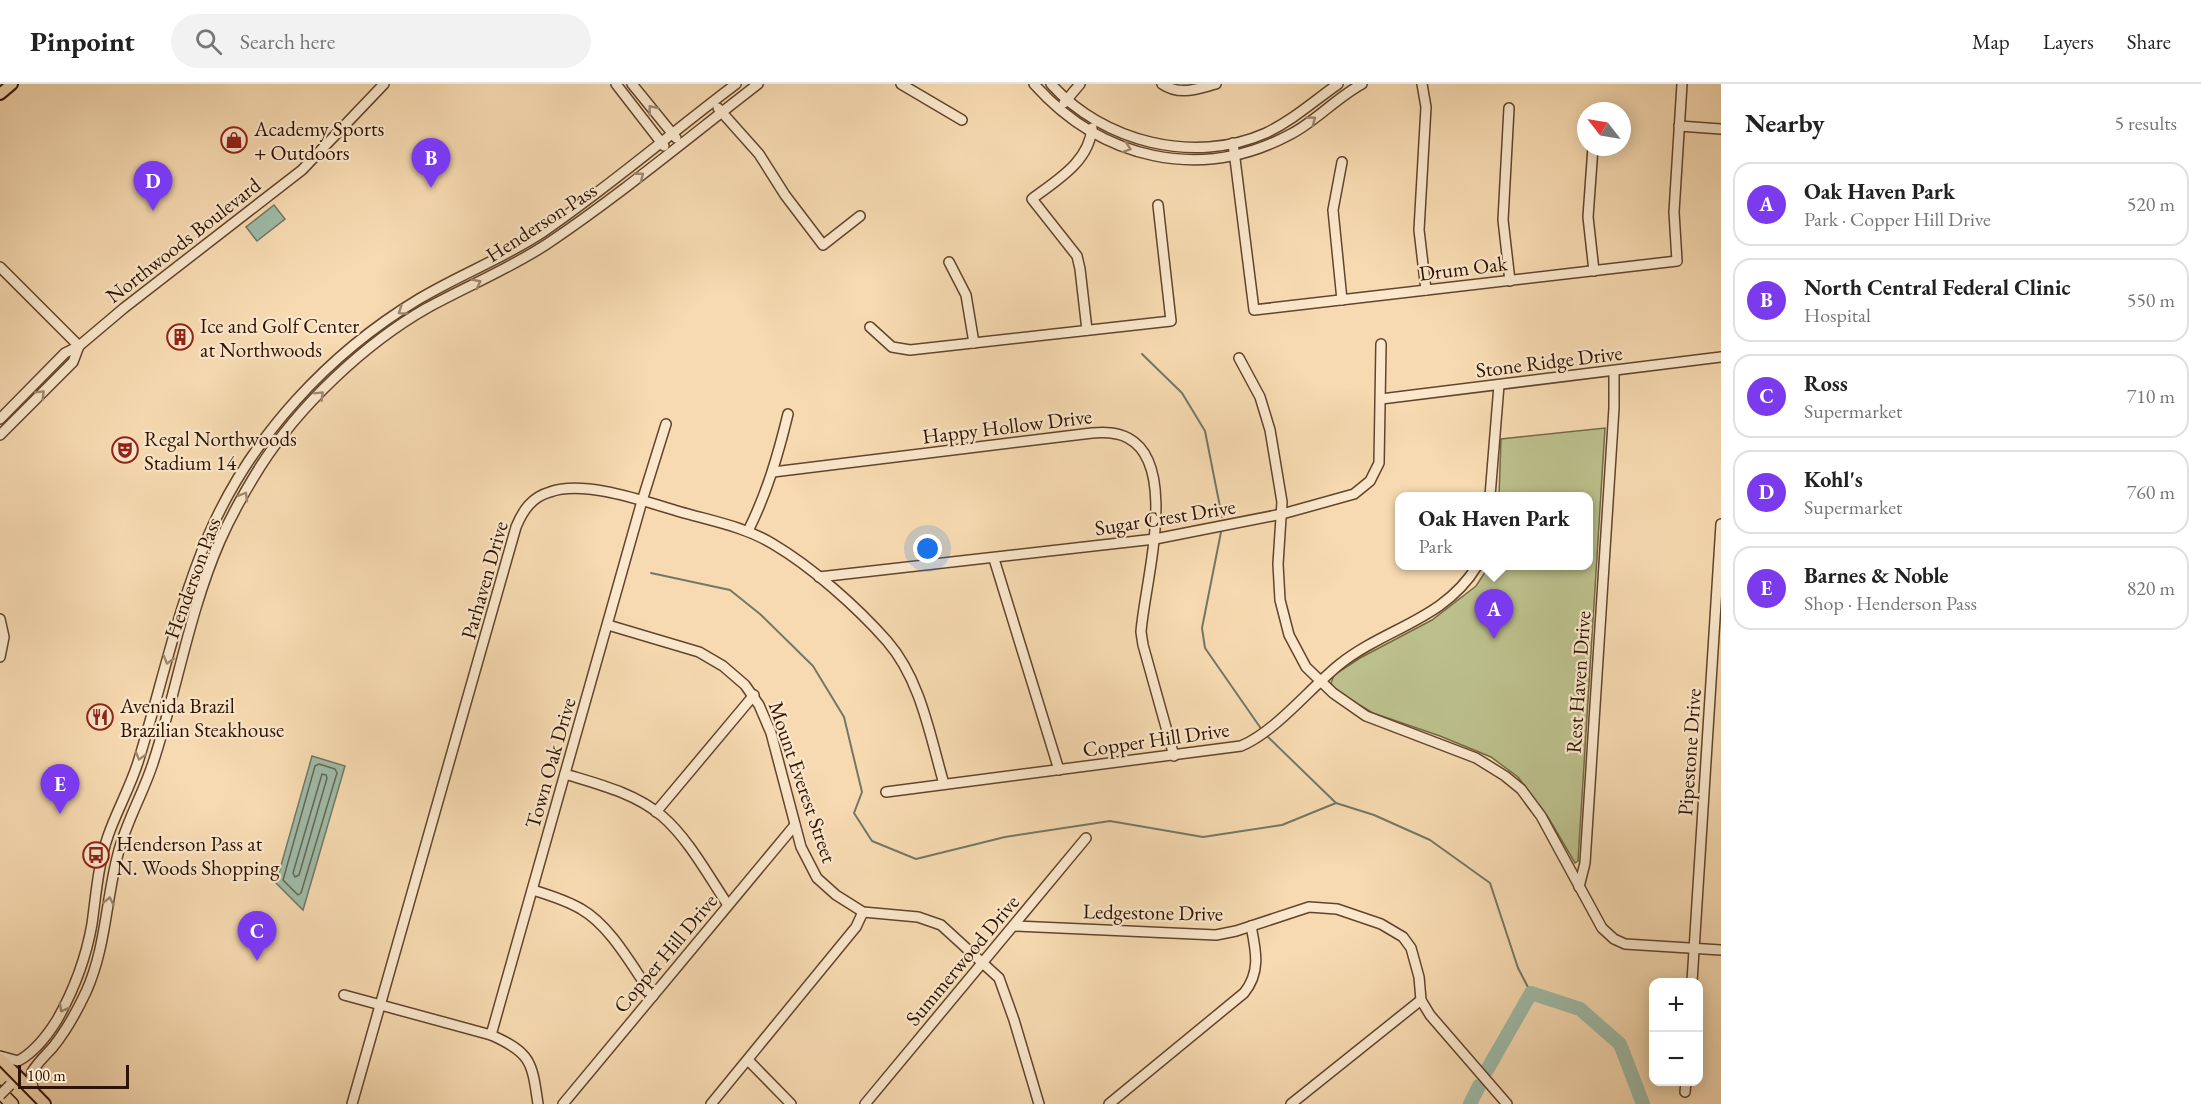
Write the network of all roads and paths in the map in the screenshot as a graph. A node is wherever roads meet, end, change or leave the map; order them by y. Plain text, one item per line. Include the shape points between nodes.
1 (12, 84) edge
2 (384, 84) edge
3 (616, 84) edge
4 (632, 84) edge
5 (736, 84) edge
6 (758, 84) edge
7 (901, 84) edge
8 (1034, 84) edge
9 (1051, 84) edge
10 (1080, 84) edge
11 (1162, 84) edge
12 (1216, 84) edge
13 (1338, 84) edge
14 (1362, 84) edge
15 (1422, 84) edge
16 (1682, 84) edge
17 (0, 94) edge
18 (1066, 100) junction
19 (713, 101) junction
20 (1509, 108) dead end
21 (1058, 110) junction
22 (722, 112) junction
23 (1092, 118) junction
24 (962, 120) dead end
25 (1679, 126) junction
26 (1721, 129) edge
27 (672, 133) junction
28 (1091, 133) junction
29 (661, 142) junction
30 (1233, 143) junction
31 (681, 145) junction
32 (669, 153) junction
33 (1236, 156) junction
34 (1592, 156) edge
35 (1342, 162) dead end
36 (1158, 205) dead end
37 (860, 216) dead end
38 (949, 262) dead end
39 (0, 267) edge
40 (1594, 271) junction
41 (1510, 280) junction
42 (1426, 290) junction
43 (1342, 300) junction
44 (870, 327) dead end
45 (1087, 330) junction
46 (974, 344) junction
47 (1381, 344) dead end
48 (79, 346) junction
49 (1239, 357) dead end
50 (1721, 357) edge
51 (1614, 371) junction
52 (1498, 385) junction
53 (1382, 399) junction
54 (10, 409) junction
55 (788, 414) dead end
56 (18, 417) junction
57 (0, 419) edge
58 (666, 424) dead end
59 (268, 434) junction
60 (0, 435) edge
61 (280, 439) junction
62 (773, 472) junction
63 (1490, 492) edge
64 (642, 501) junction
65 (1282, 514) junction
66 (1721, 524) edge
67 (748, 531) junction
68 (1155, 539) junction
69 (201, 553) junction
70 (213, 558) junction
71 (994, 559) junction
72 (1474, 570) edge
73 (819, 577) junction
74 (0, 619) edge
75 (608, 625) junction
76 (0, 657) edge
77 (162, 679) junction
78 (1320, 681) junction
79 (175, 683) junction
80 (754, 695) junction
81 (1173, 756) junction
82 (1059, 770) junction
83 (565, 774) junction
84 (944, 784) junction
85 (886, 792) dead end
86 (656, 812) junction
87 (795, 825) junction
88 (1086, 838) dead end
89 (1579, 887) junction
90 (533, 890) junction
91 (728, 905) junction
92 (863, 912) junction
93 (1014, 926) junction
94 (1251, 926) junction
95 (1694, 948) junction
96 (1721, 950) edge
97 (85, 954) junction
98 (97, 958) junction
99 (982, 963) junction
100 (1692, 978) edge
101 (344, 995) dead end
102 (653, 996) junction
103 (1421, 1000) junction
104 (381, 1006) junction
105 (491, 1035) junction
106 (0, 1057) edge
107 (748, 1060) junction
108 (1686, 1086) edge
109 (7, 1087) edge
110 (1685, 1092) dead end
111 (34, 1093) junction
112 (12, 1104) edge
113 (45, 1104) edge
114 (352, 1104) edge
115 (538, 1104) edge
116 (563, 1104) edge
117 (711, 1104) edge
118 (791, 1104) edge
119 (865, 1104) edge
120 (1038, 1104) edge
121 (1109, 1104) edge
122 (1291, 1104) edge
123 (1507, 1104) edge

1 - 17 main road
2 - 48 street, Northwoods Boulevard via 302,170
3 - 29 street
27 -> 4 street
5 - 19 street, Henderson Pass
6 - 22 street, Henderson Pass
7 - 24 street
8 - 21 street
9 - 18 street
10 - 18 street
11 - 12 street via 1188,92
13 - 30 street via 1286,122
33 -> 14 street via 1293,133
15 - 42 street via 1426,108 1419,230
16 - 25 street
18 - 21 street
18 - 23 street
19 - 22 street
19 - 27 street, Henderson Pass
20 - 41 street via 1503,220
21 - 28 street
22 - 31 street, Henderson Pass
22 - 37 street via 759,154 823,245
23 - 28 street
23 - 30 street via 1122,134 1169,146
25 - 26 street
25 - 40 street, Drum Oak via 1674,212 1677,261
27 - 29 street, Henderson Pass
27 - 31 street
28 -> 33 street via 1126,148 1167,158
28 - 45 street via 1077,162 1032,199 1077,256
29 - 32 street
29 -> 59 street, Henderson Pass via 540,234 419,299 366,335 311,386
30 - 33 street
31 - 32 street, Henderson Pass
61 -> 32 street, Henderson Pass via 345,370 382,338 426,309 520,261
33 - 43 street, Drum Oak via 1254,310
34 - 40 street via 1588,217
35 - 43 street via 1333,210
36 - 45 street via 1171,321
38 - 46 street via 966,295
39 - 48 street
40 - 41 street, Drum Oak
41 - 42 street, Drum Oak
42 - 43 street, Drum Oak
44 - 46 street via 892,347 904,350
45 - 46 street
47 - 53 street, Sugar Crest Drive
48 - 54 street, Northwoods Boulevard via 65,354
56 -> 48 street, Northwoods Boulevard via 73,362
49 - 65 street via 1266,413
50 - 51 street, Stone Ridge Drive
51 - 52 street, Stone Ridge Drive
51 - 89 street, Rest Haven Drive via 1585,863
52 - 53 street, Stone Ridge Drive
52 - 63 street
53 - 65 street, Sugar Crest Drive via 1381,453 1370,481 1345,497
54 - 56 street
54 - 57 street, Northwoods Boulevard
55 - 62 street
56 - 60 street, Northwoods Boulevard
58 - 64 street, Town Oak Drive
59 - 61 street
59 - 69 street, Henderson Pass via 225,500
70 -> 61 street, Henderson Pass via 239,504
62 - 67 street
62 - 68 street, Happy Hollow Drive via 1092,433 1119,434 1138,444 1153,476
64 - 67 street, Parhaven Drive
64 - 75 street, Town Oak Drive
64 - 104 street, Parhaven Drive via 592,490 552,491 533,501 521,517
65 - 68 street, Sugar Crest Drive
65 - 78 street via 1278,582 1284,618 1296,652
66 - 95 street, Pipestone Drive
67 - 73 street, Parhaven Drive
68 - 71 street, Sugar Crest Drive
68 - 81 street, Happy Hollow Drive via 1141,632
69 - 70 street
69 -> 77 street, Henderson Pass
70 - 79 street, Henderson Pass
71 - 73 street, Sugar Crest Drive
71 - 82 street
72 - 78 street, Copper Hill Drive via 1440,607 1374,641
73 - 84 street, Parhaven Drive via 887,641 905,667 918,694
74 - 76 street via 4,637
75 - 80 street, Mount Everest Street via 699,652 723,666
75 - 83 street, Town Oak Drive
77 - 79 street
77 -> 97 street, Henderson Pass via 134,777 102,857
78 - 81 street, Copper Hill Drive via 1253,740 1234,747
78 - 89 street via 1366,716 1476,758 1503,774 1521,789 1541,816
98 -> 79 street, Henderson Pass via 119,850 153,762
80 - 86 street
80 - 87 street, Mount Everest Street via 771,733
81 - 82 street, Copper Hill Drive
82 - 84 street, Copper Hill Drive
83 - 86 street via 615,790
83 - 90 street, Town Oak Drive
84 - 85 street, Copper Hill Drive
86 - 91 street via 680,836
87 - 91 street, Copper Hill Drive
87 - 92 street, Mount Everest Street via 817,878 836,896
88 - 93 street, Summerwood Drive
89 - 95 street via 1602,928 1618,941
90 - 102 street via 571,903 591,916 608,932
90 - 105 street, Town Oak Drive
91 - 102 street, Copper Hill Drive
92 - 99 street, Mount Everest Street via 932,921
92 - 107 street via 856,927
93 - 94 street, Ledgestone Drive via 1210,936
93 - 99 street, Summerwood Drive
94 - 103 street, Ledgestone Drive via 1309,907 1337,909 1381,924 1403,937 1411,948
94 - 121 street via 1257,966 1251,985
95 - 96 street
95 - 100 street, Pipestone Drive
97 - 98 street
97 -> 106 street, Henderson Pass via 65,1006 30,1055 18,1061
98 - 111 street, Henderson Pass via 74,1015 32,1072
99 - 119 street, Summerwood Drive
99 - 120 street, Mount Everest Street via 1002,985
101 - 104 street
102 - 116 street, Copper Hill Drive
103 - 122 street
103 - 123 street, Ledgestone Drive
104 - 105 street
104 - 114 street, Parhaven Drive
105 - 115 street via 520,1050 528,1060
106 - 109 main road
107 - 117 street
107 - 118 street
108 - 110 street
109 - 111 main road
109 - 112 highway
111 - 113 main road

